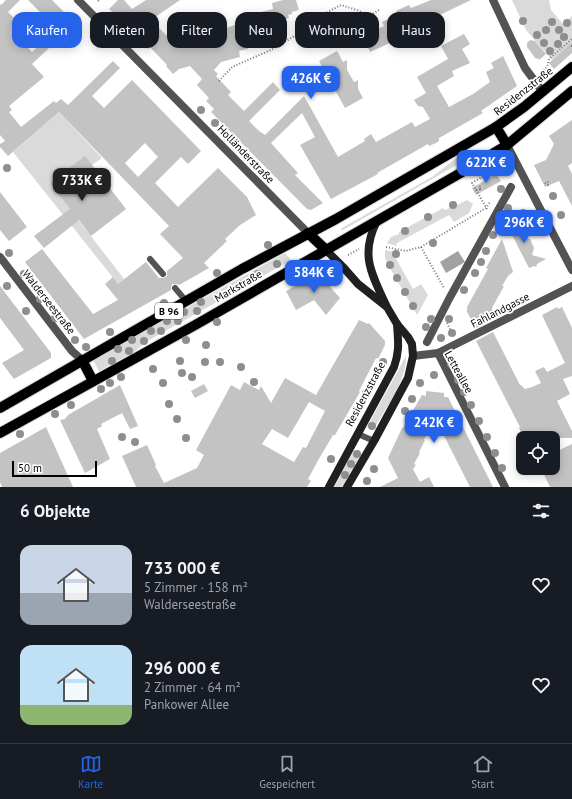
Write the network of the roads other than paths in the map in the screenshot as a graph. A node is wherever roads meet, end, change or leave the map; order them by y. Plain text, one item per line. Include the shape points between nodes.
1 (78, 0) edge
2 (493, 0) edge
3 (572, 67) edge
4 (572, 91) edge
5 (543, 92) junction
6 (496, 127) junction
7 (507, 145) junction
8 (511, 187) dead end
9 (377, 221) junction
10 (308, 233) junction
11 (325, 249) junction
12 (0, 257) edge
13 (150, 259) dead end
14 (572, 270) edge
15 (163, 274) dead end
16 (572, 286) edge
17 (175, 288) dead end
18 (186, 301) junction
19 (387, 307) junction
20 (397, 324) junction
21 (427, 342) dead end
22 (438, 353) junction
23 (413, 356) junction
24 (82, 360) junction
25 (94, 381) junction
26 (0, 408) edge
27 (0, 433) edge
28 (358, 434) junction
29 (374, 441) junction
30 (329, 487) edge
31 (347, 487) edge
32 (505, 487) edge

1 - 10 street, Holländerstraße
2 - 5 street via 525,68
3 - 5 main road, Residenzstraße / B 96
4 - 7 main road, B 96
5 - 6 main road, Residenzstraße / B 96
6 - 7 main road, Residenzstraße
6 - 10 main road, Markstraße / B 96
7 - 9 main road, Markstraße / B 96
7 - 14 street
8 - 21 street
9 - 11 main road, Markstraße / B 96
9 - 19 main road via 370,233 368,258 372,276
10 - 11 main road, Holländerstraße
10 - 18 main road, Markstraße / B 96
11 - 19 main road, Holländerstraße via 358,284
11 - 25 main road, Markstraße / B 96
12 - 24 street, Walderseestraße via 72,351
13 - 15 lane
16 - 22 street, Fahlandgasse
17 - 18 lane
18 - 24 main road, Markstraße / B 96
19 - 20 main road, Holländerstraße
20 - 23 main road via 412,344
20 - 28 main road, Residenzstraße via 398,355
22 - 23 street, Letteallee
22 - 32 street, Letteallee
23 - 29 main road via 408,378
24 - 25 main road
24 - 26 main road, Markstraße / B 96
25 - 27 main road, Markstraße / B 96
28 - 29 lane
28 - 30 main road, Residenzstraße
29 - 31 main road

